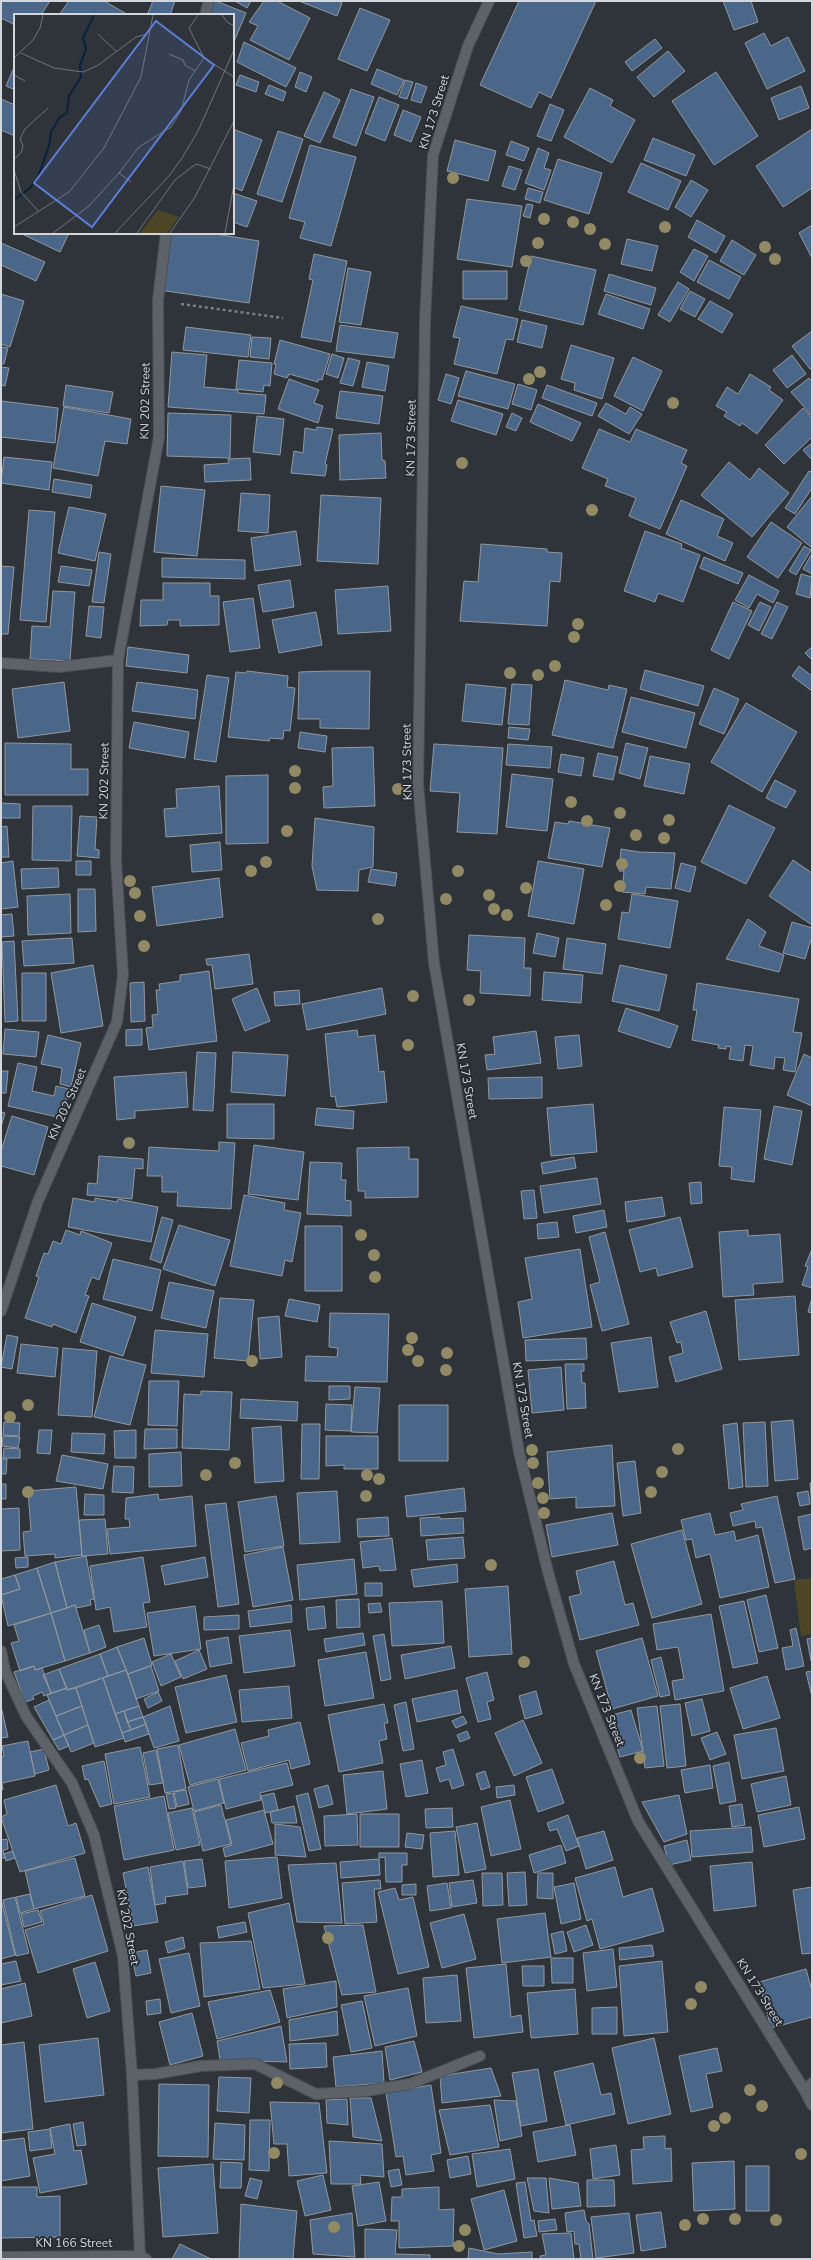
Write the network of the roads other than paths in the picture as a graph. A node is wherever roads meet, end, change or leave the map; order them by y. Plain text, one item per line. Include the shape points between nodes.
1 (209, 1) edge
2 (490, 1) edge
3 (205, 14) edge
4 (166, 234) edge
5 (118, 660) junction
6 (1, 663) edge
7 (1, 1311) edge
8 (1, 1651) edge
9 (480, 2056) dead end
10 (132, 2075) junction
11 (809, 2087) edge
12 (812, 2105) edge
13 (1, 2256) edge
14 (143, 2258) edge

1 - 3 street
2 - 11 street, KN 173 Street via 468,46 433,155 425,328 418,784 434,963 519,1452 548,1572 574,1664 638,1821
4 - 5 street, KN 202 Street via 158,300 158,438
5 - 6 street via 59,667
5 - 7 street, KN 202 Street via 116,860 123,975 117,1022 38,1201
8 - 10 street, KN 202 Street via 5,1671 26,1716 72,1783 94,1835 123,1956
9 - 10 street via 410,2084 366,2091 316,2094 255,2064 201,2066
10 - 14 street, KN 202 Street
11 - 12 street, KN 173 Street
13 - 14 street, KN 166 Street

